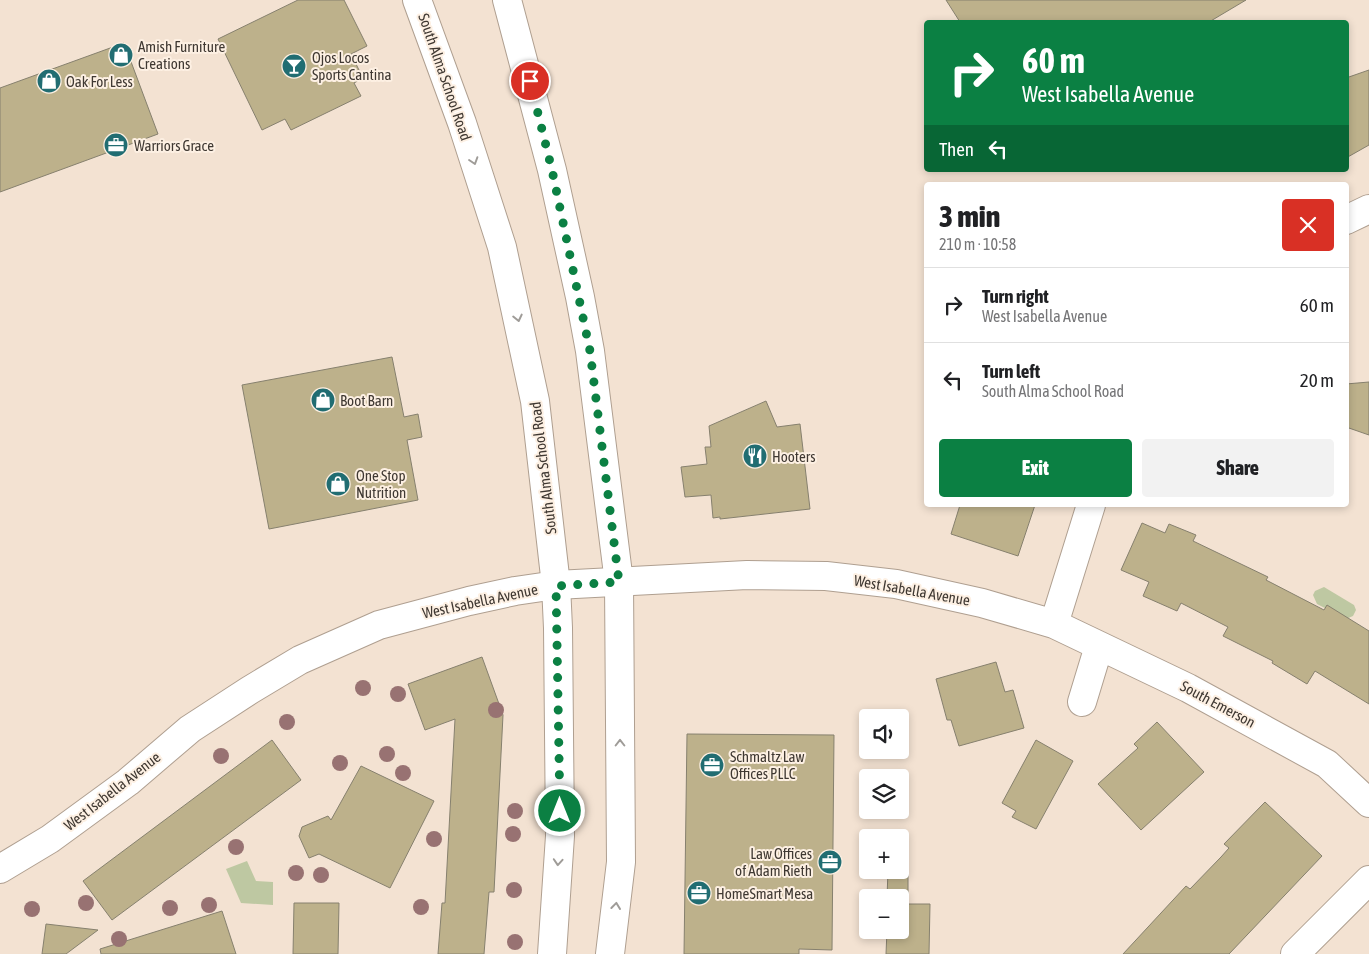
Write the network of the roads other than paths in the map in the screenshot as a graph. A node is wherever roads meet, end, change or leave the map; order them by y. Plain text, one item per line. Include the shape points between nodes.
1 (417, 0) edge
2 (507, 0) edge
3 (1369, 209) edge
4 (1349, 219) edge
5 (1090, 507) edge
6 (619, 582) junction
7 (556, 586) junction
8 (1054, 624) junction
9 (1099, 646) junction
10 (1082, 702) dead end
11 (1369, 803) edge
12 (0, 869) edge
13 (1369, 880) edge
14 (552, 954) edge
15 (610, 954) edge
16 (1295, 954) edge

1 -> 7 main road, South Alma School Road via 462,123 502,247 535,401
2 - 6 main road via 550,161 580,297 590,351
3 - 4 main road
5 - 8 main road
6 - 7 main road, West Isabella Avenue
6 - 8 main road, West Isabella Avenue via 747,575 826,576 896,584 982,603
15 -> 6 main road via 621,862
7 - 12 main road, West Isabella Avenue via 469,601 379,625 300,660 190,729 128,782 50,840
7 -> 14 main road, South Alma School Road via 560,836
8 - 9 main road, South Emerson
9 - 10 main road
9 - 11 main road, South Emerson via 1188,688 1328,764
13 - 16 main road

